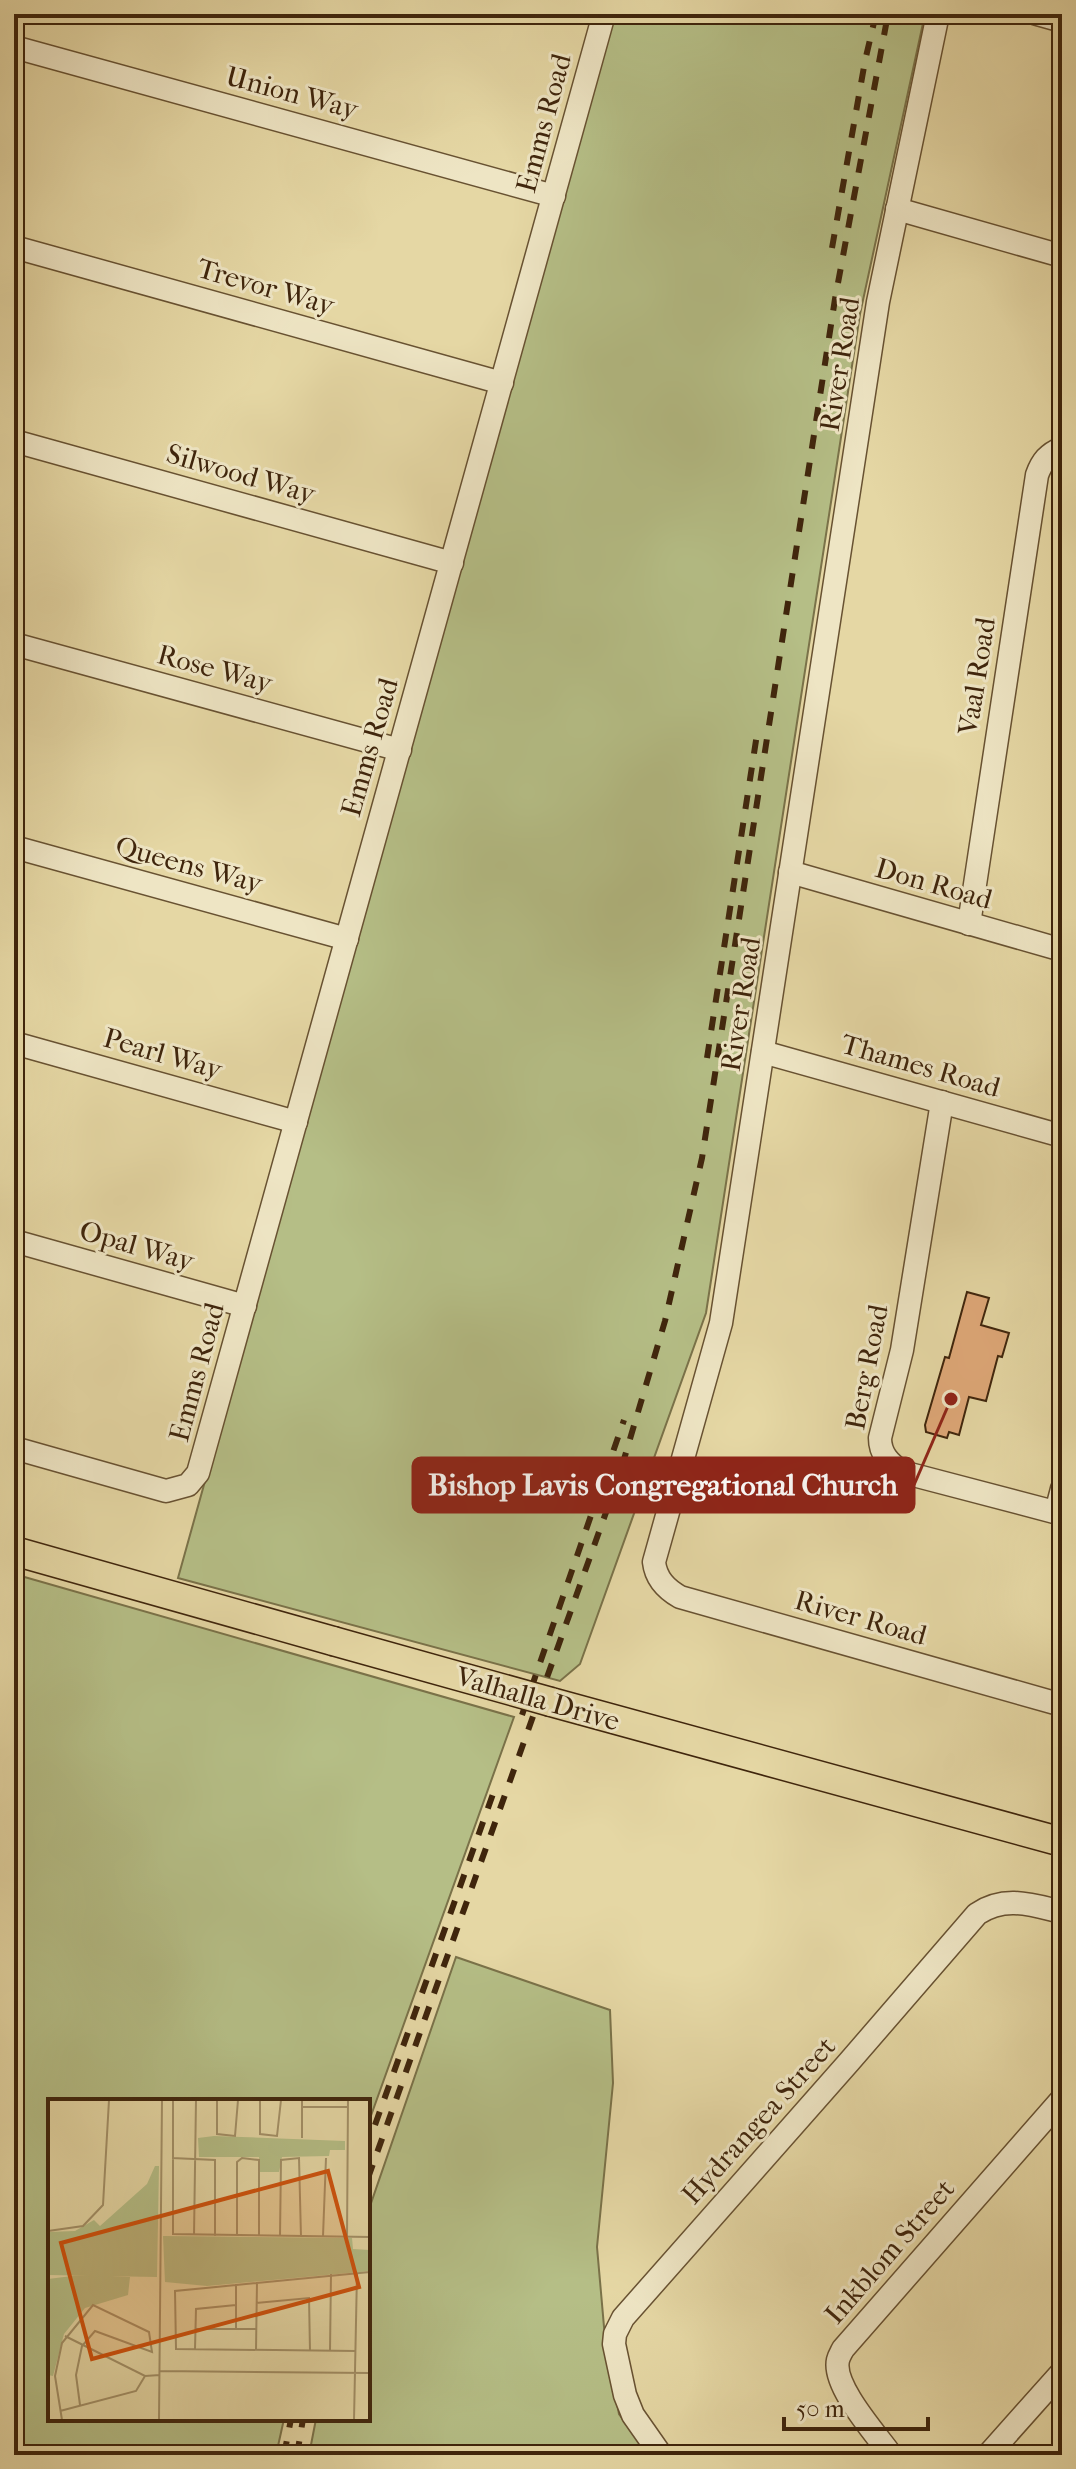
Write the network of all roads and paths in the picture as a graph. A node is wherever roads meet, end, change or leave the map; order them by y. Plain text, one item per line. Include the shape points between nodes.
1 (604, 14) edge
2 (938, 14) edge
3 (1037, 14) edge
4 (1062, 21) edge
5 (14, 47) edge
6 (554, 196) junction
7 (897, 209) junction
8 (14, 247) edge
9 (1062, 256) edge
10 (502, 383) junction
11 (14, 441) edge
12 (1062, 448) edge
13 (452, 563) junction
14 (14, 644) edge
15 (400, 750) junction
16 (14, 847) edge
17 (790, 872) junction
18 (969, 924) junction
19 (347, 939) junction
20 (1062, 950) edge
21 (14, 1043) edge
22 (763, 1052) junction
23 (942, 1102) junction
24 (296, 1122) junction
25 (1062, 1136) edge
26 (14, 1241) edge
27 (245, 1306) junction
28 (14, 1448) edge
29 (1062, 1489) edge
30 (1059, 1513) edge
31 (14, 1551) edge
32 (1062, 1705) edge
33 (1062, 1842) edge
34 (1062, 1912) edge
35 (1062, 2099) edge
36 (1062, 2372) edge
37 (661, 2455) edge
38 (891, 2455) edge
39 (988, 2455) edge

1 - 6 street, Emms Road
2 - 7 street, River Road
3 - 4 street
5 - 6 street, Union Way
6 - 10 street, Emms Road
7 - 9 street
7 - 17 street, River Road
8 - 10 street, Trevor Way
10 - 13 street, Emms Road
11 - 13 street, Silwood Way
12 - 18 street, Vaal Road via 1042,462 1037,475
13 - 15 street, Emms Road
14 - 15 street, Rose Way
15 - 19 street, Emms Road
16 - 19 street, Queens Way
17 - 18 street, Don Road
17 - 22 street, River Road
18 - 20 street, Don Road
19 - 24 street, Emms Road
21 - 24 street, Pearl Way
22 - 23 street, Thames Road
22 - 32 street, River Road via 721,1323 655,1571 680,1597
23 - 25 street, Thames Road
23 - 30 street, Berg Road via 902,1350 880,1448 902,1472
24 - 27 street, Emms Road
26 - 27 street, Opal Way
27 - 28 street, Emms Road via 201,1465 180,1489 159,1490
29 - 30 street
31 - 33 main road, Valhalla Drive, bridge
34 - 37 street, Hydrangea Street via 1004,1902 977,1914 623,2318 614,2344 625,2395
35 - 38 street, Inkblom Street via 843,2349 840,2379
36 - 39 street

